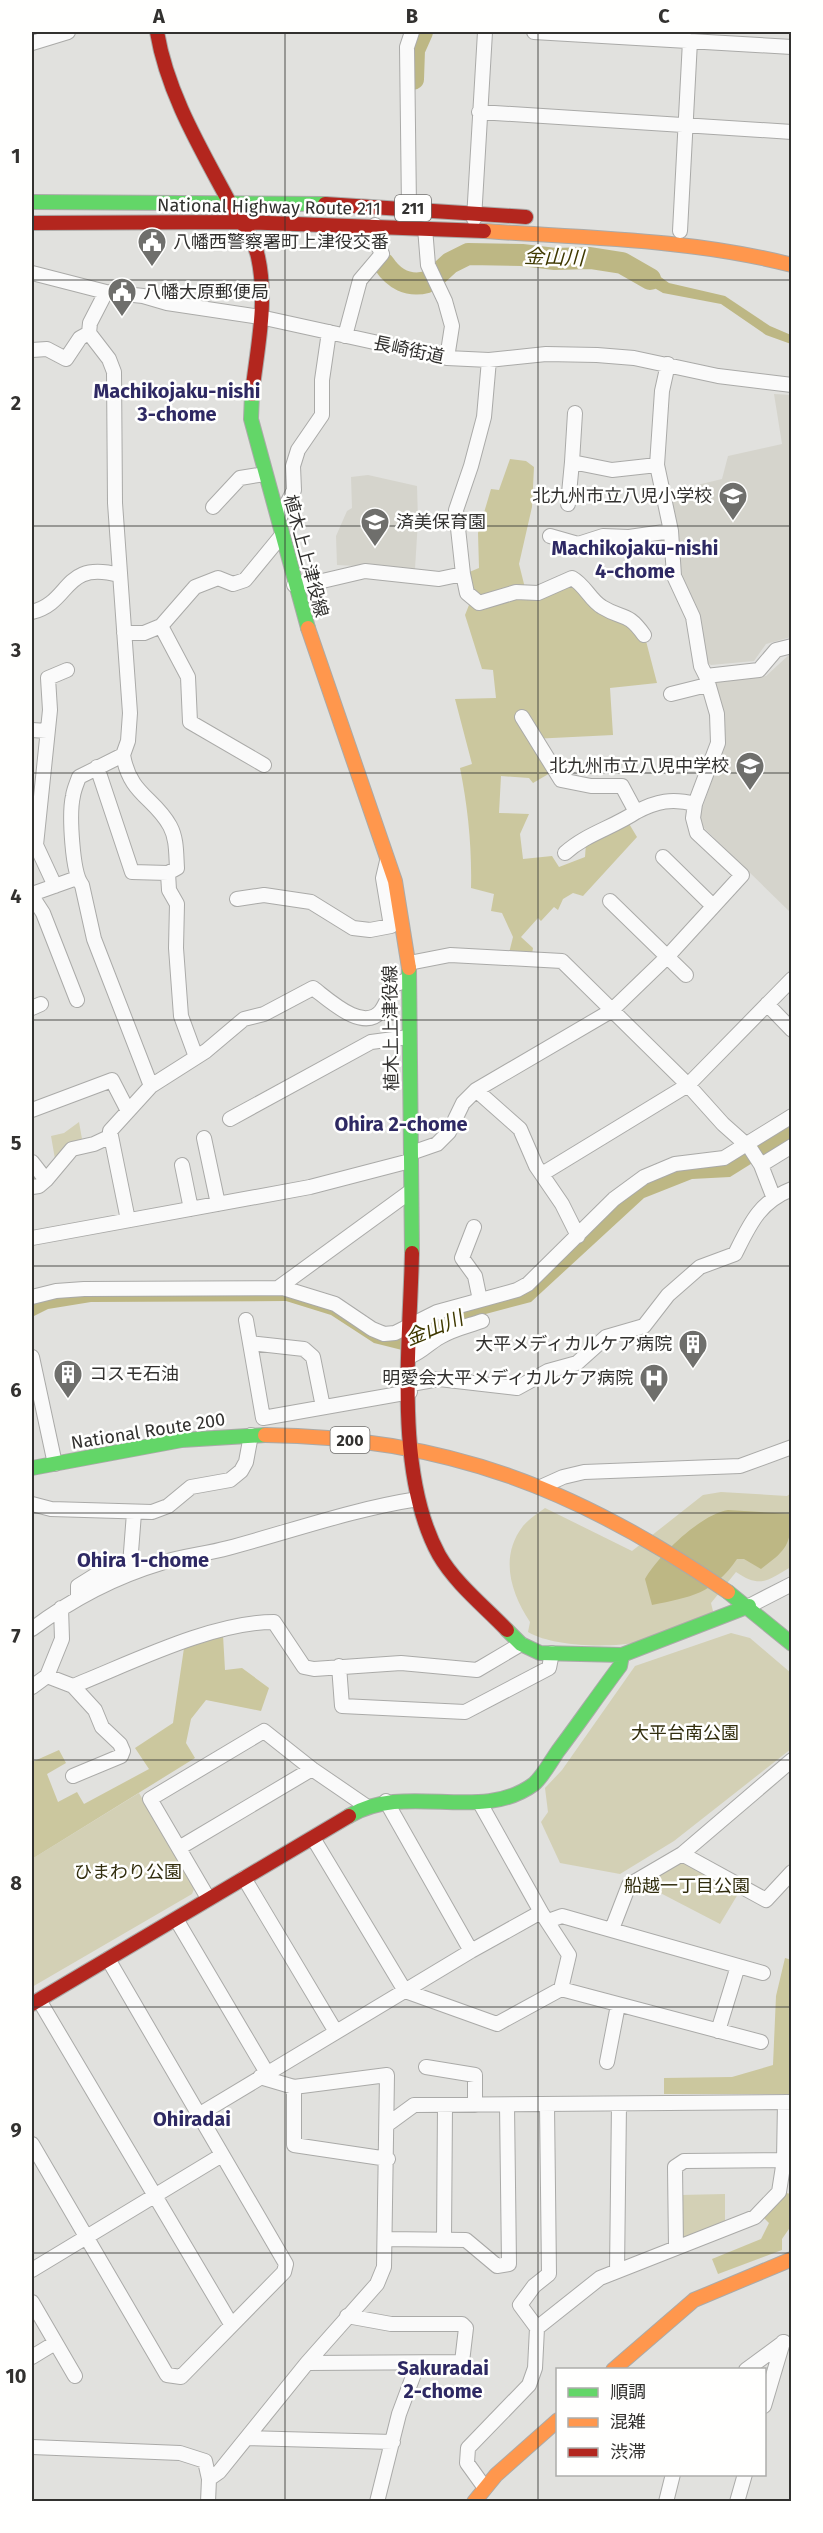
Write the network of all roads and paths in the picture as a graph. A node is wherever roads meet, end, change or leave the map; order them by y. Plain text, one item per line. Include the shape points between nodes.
1 (68, 32) edge
2 (157, 32) edge
3 (412, 32) edge
4 (485, 32) edge
5 (534, 32) edge
6 (649, 35) edge
7 (690, 41) junction
8 (32, 43) edge
9 (792, 47) edge
10 (479, 112) junction
11 (687, 124) junction
12 (792, 132) edge
13 (32, 202) edge
14 (231, 203) junction
15 (410, 208) junction
16 (475, 212) junction
17 (543, 218) dead end
18 (242, 222) junction
19 (32, 223) edge
20 (611, 224) dead end
21 (375, 225) junction
22 (425, 228) junction
23 (473, 230) junction
24 (680, 231) junction
25 (698, 232) dead end
26 (792, 265) edge
27 (32, 273) edge
28 (106, 292) junction
29 (260, 317) junction
30 (329, 332) junction
31 (89, 333) junction
32 (345, 336) junction
33 (32, 350) edge
34 (447, 358) junction
35 (489, 360) junction
36 (668, 364) junction
37 (792, 385) edge
38 (575, 413) dead end
39 (572, 462) junction
40 (657, 465) junction
41 (265, 474) junction
42 (568, 504) dead end
43 (213, 507) dead end
44 (279, 519) junction
45 (671, 531) junction
46 (282, 535) junction
47 (549, 536) dead end
48 (463, 574) junction
49 (119, 575) junction
50 (294, 585) junction
51 (32, 612) edge
52 (161, 626) junction
53 (124, 633) junction
54 (644, 635) dead end
55 (792, 646) edge
56 (67, 670) dead end
57 (707, 680) junction
58 (671, 694) dead end
59 (522, 717) dead end
60 (32, 730) edge
61 (47, 731) junction
62 (123, 755) junction
63 (264, 765) dead end
64 (97, 768) junction
65 (695, 804) junction
66 (636, 812) junction
67 (565, 853) dead end
68 (387, 857) junction
69 (663, 857) dead end
70 (168, 873) junction
71 (77, 878) junction
72 (55, 886) junction
73 (32, 895) edge
74 (237, 899) dead end
75 (610, 900) dead end
76 (713, 906) junction
77 (666, 957) junction
78 (409, 963) junction
79 (686, 975) dead end
80 (409, 979) junction
81 (792, 979) edge
82 (77, 1000) dead end
83 (767, 1005) junction
84 (611, 1011) junction
85 (792, 1030) edge
86 (409, 1037) junction
87 (196, 1057) junction
88 (688, 1085) junction
89 (151, 1086) junction
90 (476, 1090) junction
91 (127, 1109) junction
92 (32, 1110) edge
93 (792, 1116) edge
94 (230, 1119) dead end
95 (111, 1136) junction
96 (204, 1138) dead end
97 (792, 1146) edge
98 (749, 1147) junction
99 (411, 1157) junction
100 (32, 1162) edge
101 (760, 1163) junction
102 (182, 1165) dead end
103 (542, 1174) junction
104 (46, 1180) junction
105 (32, 1186) edge
106 (792, 1189) edge
107 (411, 1191) junction
108 (773, 1197) junction
109 (218, 1204) junction
110 (191, 1209) junction
111 (128, 1220) junction
112 (474, 1227) dead end
113 (578, 1236) junction
114 (32, 1238) edge
115 (278, 1288) junction
116 (32, 1297) edge
117 (480, 1300) junction
118 (246, 1320) dead end
119 (482, 1321) dead end
120 (411, 1330) junction
121 (250, 1344) junction
122 (411, 1353) junction
123 (32, 1357) edge
124 (411, 1388) junction
125 (323, 1407) junction
126 (263, 1418) junction
127 (251, 1435) junction
128 (266, 1435) junction
129 (792, 1447) edge
130 (412, 1448) junction
131 (55, 1464) junction
132 (32, 1468) edge
133 (543, 1486) junction
134 (418, 1499) junction
135 (32, 1504) edge
136 (134, 1513) junction
137 (792, 1584) edge
138 (78, 1598) junction
139 (749, 1606) junction
140 (61, 1608) junction
141 (32, 1629) edge
142 (521, 1644) junction
143 (792, 1644) edge
144 (552, 1653) junction
145 (622, 1655) junction
146 (339, 1666) junction
147 (47, 1676) junction
148 (73, 1686) junction
149 (32, 1687) edge
150 (791, 1762) edge
151 (312, 1769) junction
152 (73, 1776) dead end
153 (386, 1801) junction
154 (480, 1803) junction
155 (366, 1806) junction
156 (313, 1838) junction
157 (179, 1848) junction
158 (682, 1854) junction
159 (792, 1872) edge
160 (244, 1878) junction
161 (208, 1898) junction
162 (544, 1917) junction
163 (176, 1919) junction
164 (612, 1929) junction
165 (471, 1951) junction
166 (108, 1959) junction
167 (738, 1965) junction
168 (763, 1973) dead end
169 (561, 1989) junction
170 (405, 1991) junction
171 (35, 2002) edge
172 (618, 2006) junction
173 (718, 2031) junction
174 (336, 2032) junction
175 (761, 2042) dead end
176 (607, 2062) dead end
177 (426, 2067) dead end
178 (264, 2075) junction
179 (294, 2087) junction
180 (789, 2102) edge
181 (619, 2104) junction
182 (445, 2105) junction
183 (475, 2105) junction
184 (507, 2105) junction
185 (547, 2105) junction
186 (200, 2114) junction
187 (388, 2124) junction
188 (32, 2144) edge
189 (222, 2155) junction
190 (387, 2159) junction
191 (784, 2160) junction
192 (154, 2196) junction
193 (86, 2236) junction
194 (386, 2239) junction
195 (444, 2239) junction
196 (676, 2248) junction
197 (792, 2259) edge
198 (32, 2270) edge
199 (617, 2271) junction
200 (32, 2302) edge
201 (347, 2316) junction
202 (231, 2324) junction
203 (537, 2328) junction
204 (55, 2343) junction
205 (787, 2343) edge
206 (32, 2357) edge
207 (307, 2363) junction
208 (418, 2363) junction
209 (615, 2368) edge
210 (749, 2368) edge
211 (75, 2376) dead end
212 (766, 2403) edge
213 (556, 2422) edge
214 (248, 2438) junction
215 (393, 2442) junction
216 (32, 2447) edge
217 (673, 2476) edge
218 (745, 2476) edge
219 (209, 2479) junction
220 (485, 2487) junction
221 (208, 2502) edge
222 (377, 2502) edge
223 (474, 2502) edge
224 (666, 2502) edge
225 (737, 2502) edge

1 - 8 street
2 - 14 main road, 植木上上津役線 via 180,105
3 - 15 street via 407,47
4 - 10 street
5 - 6 street
6 - 7 street
7 - 9 street
7 - 11 street
10 - 11 street
10 - 16 street
11 - 12 street
11 - 24 street
13 - 14 main road, National Highway Route 211 / 211
14 - 15 main road, National Highway Route 211 / 211
14 - 18 main road, 植木上上津役線
15 - 16 main road, National Highway Route 211 / 211
16 - 17 main road, National Highway Route 211 / 211
16 - 23 street
18 - 19 main road, National Highway Route 211 / 211
18 - 21 main road, National Highway Route 211 / 211
18 - 29 main road, 植木上上津役線 via 250,234 264,282
20 - 24 main road
21 - 22 main road, National Highway Route 211 / 211
21 - 32 street via 374,237 382,254 360,280
22 - 23 main road, National Highway Route 211 / 211
22 - 34 street via 428,265 452,326
23 - 26 main road, National Highway Route 211 / 211 via 679,244 741,252
24 - 25 main road
27 - 28 street, 長崎街道
28 - 29 street, 長崎街道
28 - 31 street
29 - 30 street, 長崎街道
29 - 41 main road, 植木上上津役線 via 251,419
30 - 32 street, 長崎街道
30 - 44 street via 322,416 298,450 293,466 294,490
31 - 33 street via 80,338 66,359 47,349
31 - 49 street via 114,372 113,466
32 - 34 street, 長崎街道
34 - 35 street, 長崎街道
35 - 36 street, 長崎街道 via 571,354
35 - 48 street via 484,417 456,510
36 - 37 street, 長崎街道 via 718,376
36 - 40 street via 662,391
38 - 39 street
39 - 40 street via 612,470
39 - 42 street
40 - 45 street
41 - 43 street via 240,478
41 - 44 main road, 植木上上津役線
44 - 46 main road, 植木上上津役線
45 - 47 street via 603,536 578,544
45 - 57 street via 674,576 693,617
46 - 50 main road, 植木上上津役線
46 - 52 street via 245,580 233,584 218,578 195,587
48 - 50 street via 439,579 365,571
48 - 54 street via 467,593 479,603 516,591 538,593 572,578 601,607 633,620
49 - 51 street via 102,571 84,573 71,579 42,610
49 - 53 street
50 - 68 main road, 植木上上津役線
52 - 53 street via 144,633
52 - 63 street via 188,677 190,722
53 - 62 street via 130,713
55 - 57 street via 776,650 759,670
56 - 61 street via 48,678
57 - 58 street
57 - 65 street via 717,714 718,743
59 - 66 street via 561,780 591,786 622,786
60 - 61 street
61 - 72 street via 36,845
62 - 64 street
62 - 70 street via 133,784 169,824 177,868
64 - 70 street via 132,872
64 - 71 street via 79,777 72,797
65 - 66 street via 664,800
65 - 76 street via 693,819 698,832 742,875
66 - 67 street via 580,840
68 - 74 street via 384,878 390,926 353,928 312,902 264,895
68 - 78 main road, 植木上上津役線
69 - 76 street
70 - 87 street via 169,890 177,904 182,1016
71 - 72 street
71 - 89 street via 94,939
72 - 73 street
73 - 82 street
75 - 77 street
76 - 77 street
77 - 79 street
77 - 84 street
78 - 80 main road, 植木上上津役線
78 - 84 street via 450,955 562,961
80 - 86 main road, 植木上上津役線
80 - 87 street via 394,984 380,1012 369,1017 351,1014 313,988 264,1014 244,1019
81 - 83 street
83 - 85 street
83 - 88 street
84 - 88 street
84 - 90 street
86 - 94 street via 371,1042
86 - 99 main road, 植木上上津役線
87 - 89 street
88 - 98 street
88 - 103 street
89 - 91 street
90 - 99 street via 463,1103 449,1132 437,1144
90 - 103 street via 520,1129
91 - 92 street via 112,1080
91 - 95 street via 110,1131
93 - 98 street
95 - 104 street via 72,1149
95 - 111 street
96 - 109 street
97 - 101 street
98 - 101 street
98 - 113 street via 724,1158 675,1164 644,1177 614,1199
99 - 107 main road, 植木上上津役線
99 - 109 street via 309,1187
100 - 104 street
101 - 108 street
102 - 110 street
103 - 113 street
104 - 105 street
106 - 108 street
107 - 115 street
107 - 120 main road, 植木上上津役線
108 - 124 street via 751,1222 735,1254 700,1267 668,1295 644,1326 606,1338 577,1363 548,1371 517,1388 439,1379
109 - 110 street
110 - 111 street
111 - 114 street
112 - 117 street via 462,1258 475,1276
113 - 117 street via 528,1284
115 - 116 street via 84,1289
115 - 120 street via 335,1304 384,1334
117 - 120 street via 437,1312
118 - 121 street
119 - 122 street via 453,1330 436,1339 427,1350
120 - 122 main road, 植木上上津役線
121 - 125 street via 303,1349 313,1357
121 - 126 street
122 - 124 main road, 植木上上津役線
123 - 131 street
124 - 125 street
124 - 130 main road, 植木上上津役線
125 - 126 street
126 - 128 street
127 - 128 main road, National Route 200 / 200
127 - 131 main road, National Route 200 / 200 via 184,1440
127 - 136 street via 246,1462 230,1480 191,1487 168,1506
128 - 130 main road, National Route 200 / 200
129 - 133 street via 740,1466 584,1472
130 - 133 main road, National Route 200 / 200
130 - 134 main road, 植木上上津役線
131 - 132 main road, National Route 200 / 200
133 - 139 main road, National Route 200 / 200 via 653,1540
134 - 138 street via 299,1525 228,1548 160,1563 103,1584
134 - 142 main road, 植木上上津役線 via 440,1557
135 - 136 street via 51,1509
136 - 138 street via 130,1565 102,1571 78,1586
137 - 139 street
138 - 140 street
139 - 143 main road, National Route 200 / 200
139 - 145 main road, 植木上上津役線
140 - 141 street
140 - 147 street via 62,1640
142 - 144 main road, 植木上上津役線 via 540,1653
142 - 146 street via 477,1670 401,1663
144 - 145 main road, 植木上上津役線
144 - 146 street via 549,1668 465,1712 342,1706
145 - 154 main road via 620,1666 535,1783 512,1795
146 - 148 street via 304,1667 278,1626 261,1622 196,1637
147 - 148 street
147 - 149 street
148 - 152 street via 123,1751 121,1756
150 - 158 street
151 - 155 street
151 - 157 street
151 - 157 street via 264,1731 150,1799
153 - 154 main road
153 - 155 main road
153 - 165 street
154 - 162 street
155 - 156 main road
156 - 160 main road
156 - 170 street
157 - 161 street
158 - 159 street via 766,1900
158 - 164 street via 629,1885
160 - 161 main road
160 - 174 street
161 - 163 main road
162 - 164 street via 562,1916
162 - 165 street
162 - 169 street via 569,1955
163 - 166 main road
163 - 178 street
164 - 167 street
165 - 170 street
166 - 171 main road
166 - 186 street
167 - 168 street
167 - 173 street
169 - 170 street via 497,2024
169 - 172 street
170 - 174 street
171 - 192 street
172 - 173 street
172 - 176 street
173 - 175 street
174 - 178 street
177 - 183 street via 475,2075
178 - 179 street
178 - 186 street
179 - 187 street via 387,2075
179 - 190 street via 294,2145
180 - 181 street
180 - 191 street
181 - 185 street
181 - 199 street
182 - 183 street
182 - 187 street via 414,2105
182 - 195 street
183 - 184 street
184 - 185 street
184 - 195 street via 508,2264 497,2266 466,2240
185 - 203 street via 549,2274 520,2305
186 - 189 street
187 - 190 street
188 - 193 street
189 - 192 street
189 - 202 street via 286,2264 284,2272
190 - 194 street
191 - 196 street via 779,2192 755,2217
191 - 196 street via 684,2161 675,2167
192 - 193 street
192 - 202 street
193 - 198 street
193 - 202 street via 167,2375 181,2377
194 - 195 street
194 - 201 street via 384,2267 377,2284
196 - 199 street
197 - 209 main road via 694,2300
199 - 203 street via 600,2278
200 - 204 street
201 - 207 street
201 - 208 street via 392,2324 462,2324 466,2328 462,2362
203 - 220 street via 529,2385 468,2448 467,2463
204 - 206 street
204 - 211 street
205 - 210 street
205 - 212 street
207 - 208 street
207 - 214 street
208 - 215 street
213 - 220 main road
214 - 215 street
214 - 219 street
215 - 222 street
216 - 219 street via 180,2453 205,2460
217 - 224 street
218 - 225 street
219 - 221 street
220 - 223 main road

